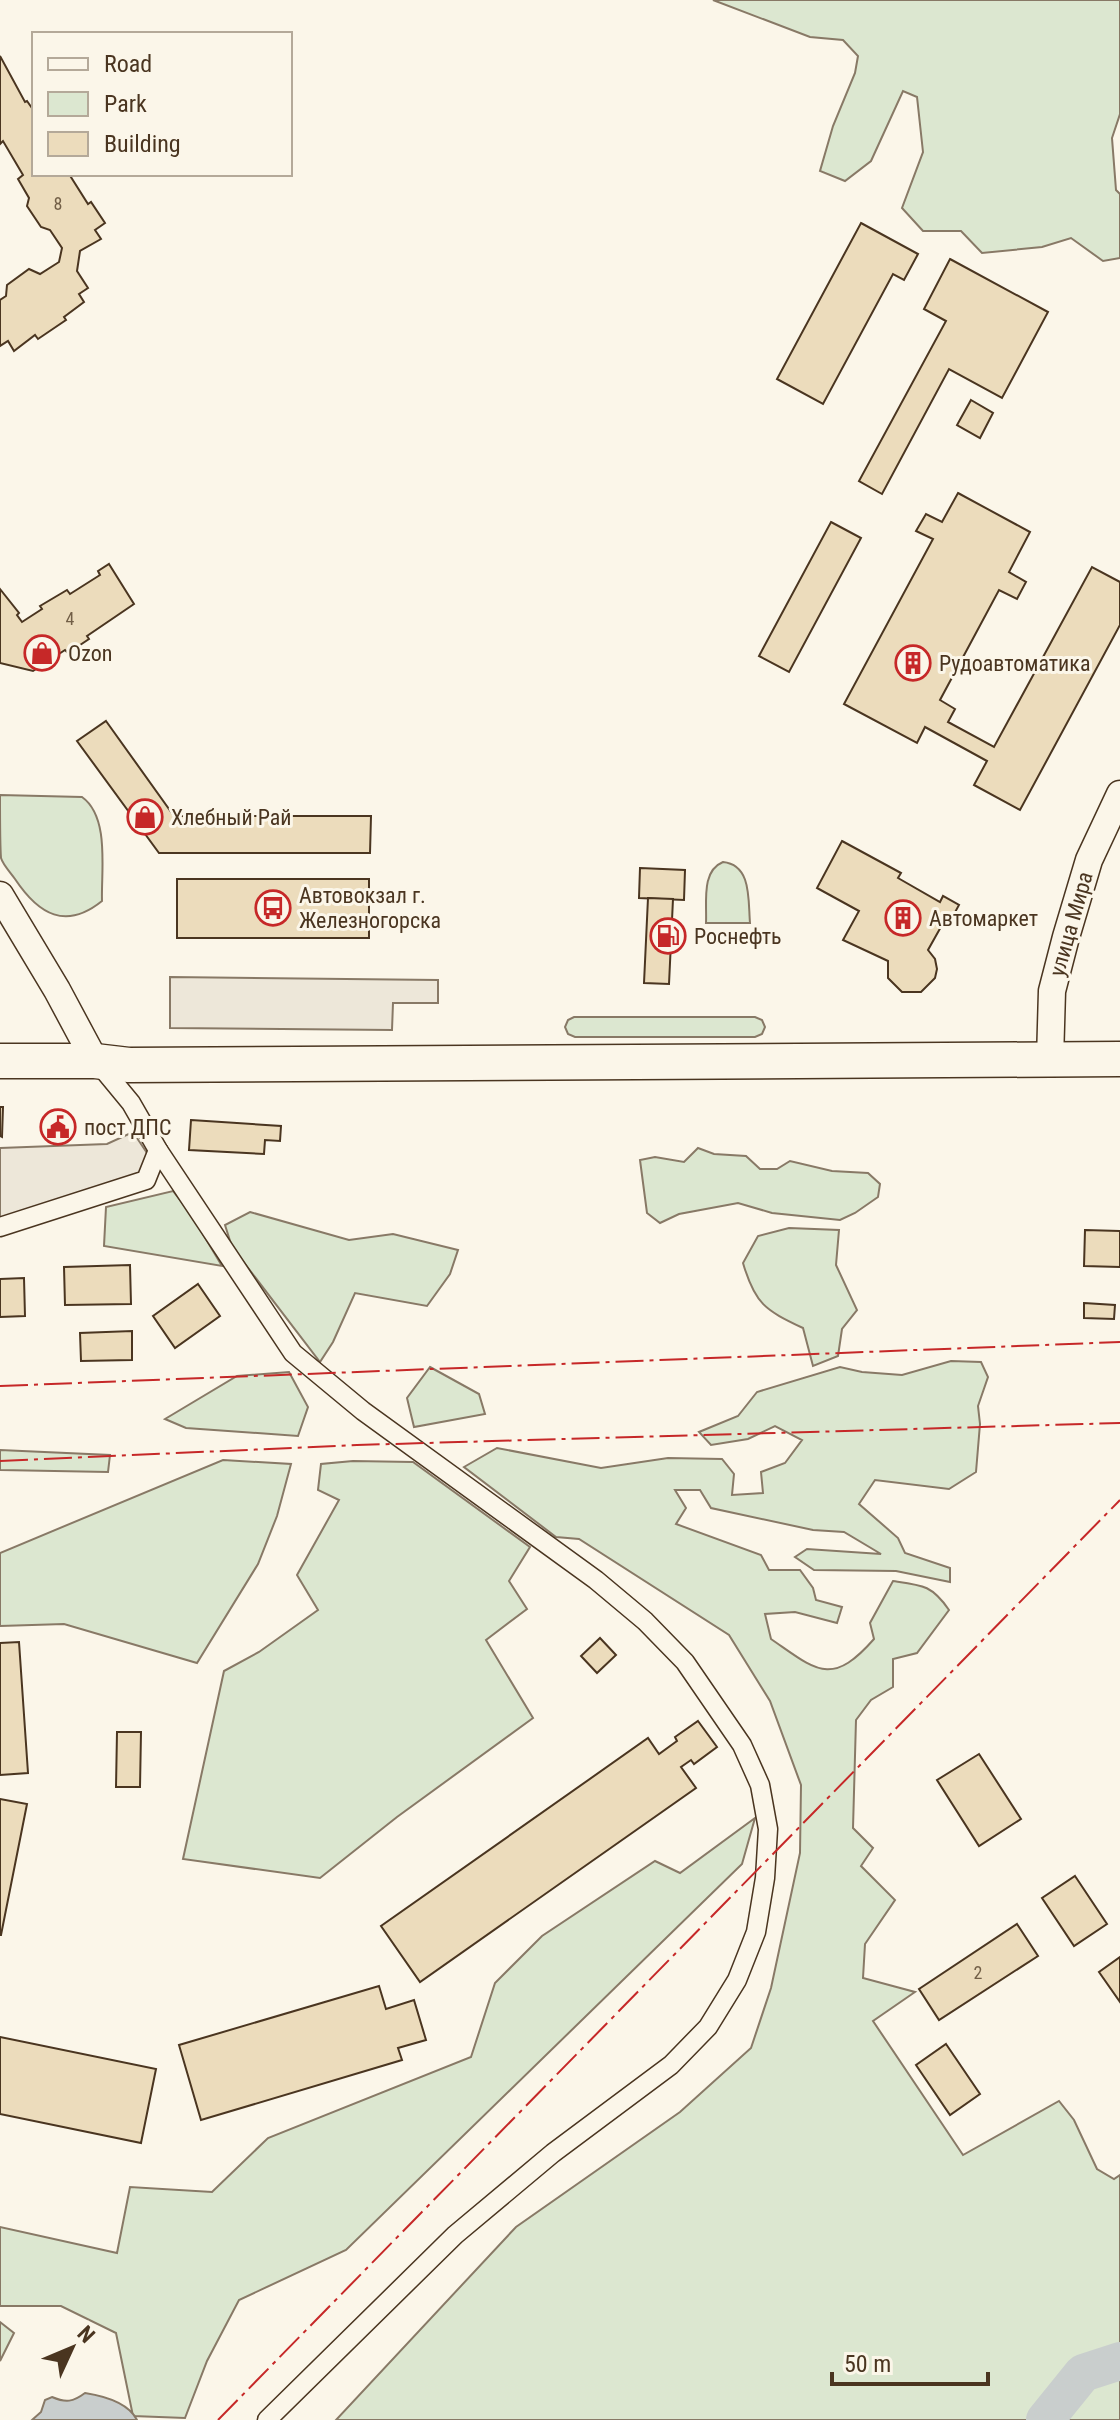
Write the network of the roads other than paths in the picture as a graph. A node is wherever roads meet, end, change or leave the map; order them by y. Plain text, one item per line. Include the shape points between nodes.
1 (1120, 794) edge
2 (0, 895) edge
3 (1120, 1059) edge
4 (1050, 1060) junction
5 (0, 1061) edge
6 (95, 1061) junction
7 (158, 1150) junction
8 (0, 1227) edge
9 (267, 2420) edge

1 - 4 main road, улица Мира via 1089,860 1052,991
2 - 6 main road
3 - 4 highway
4 - 6 highway via 129,1065
5 - 6 highway
6 - 7 street via 131,1103
7 - 8 street via 146,1180
7 - 9 street via 293,1353 363,1411 596,1580 685,1662 742,1745 760,1785 768,1829 756,1932 737,1980 708,2027 671,2065 455,2235

